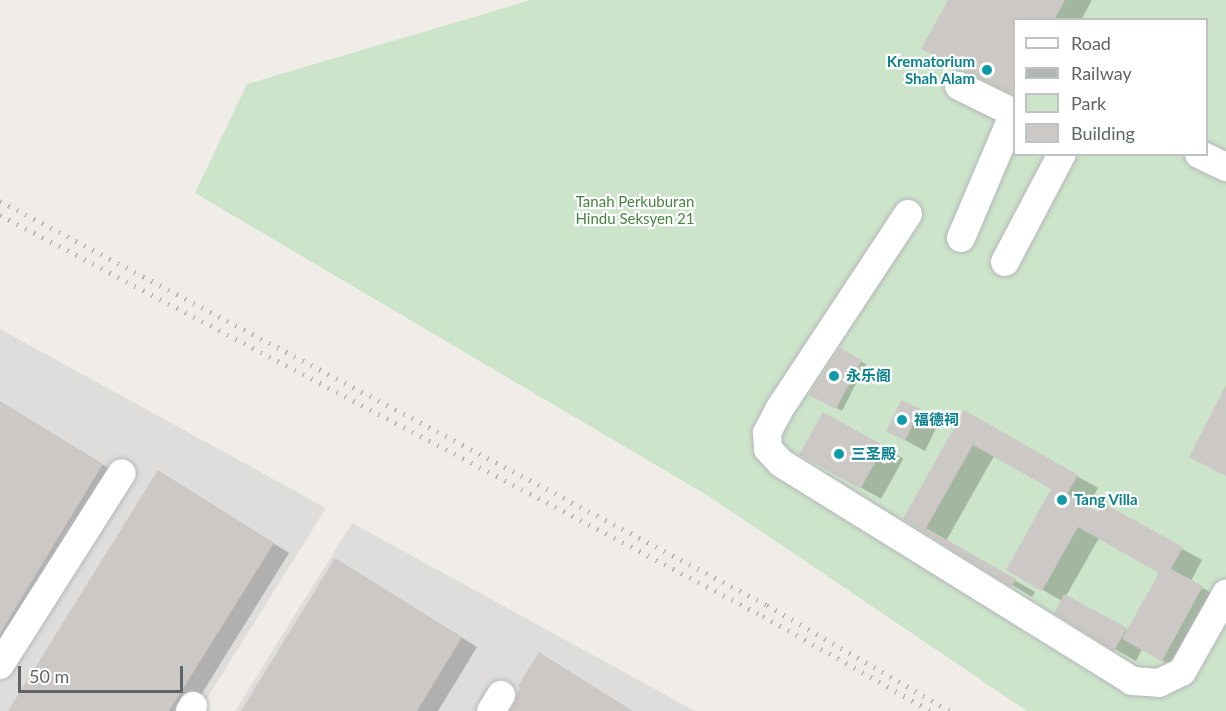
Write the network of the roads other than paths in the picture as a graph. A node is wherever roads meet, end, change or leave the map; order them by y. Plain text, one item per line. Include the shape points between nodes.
1 (959, 86) dead end
2 (1013, 113) edge
3 (1013, 115) edge
4 (1061, 156) edge
5 (1203, 156) edge
6 (1226, 167) edge
7 (908, 214) dead end
8 (961, 238) dead end
9 (1005, 262) dead end
10 (122, 473) dead end
11 (1226, 594) edge
12 (0, 664) edge

1 - 2 lane
3 - 8 lane
4 - 9 lane
5 - 6 lane
7 - 11 lane via 779,410 767,433 768,449 781,463 1132,681 1159,683 1182,672
10 - 12 lane

